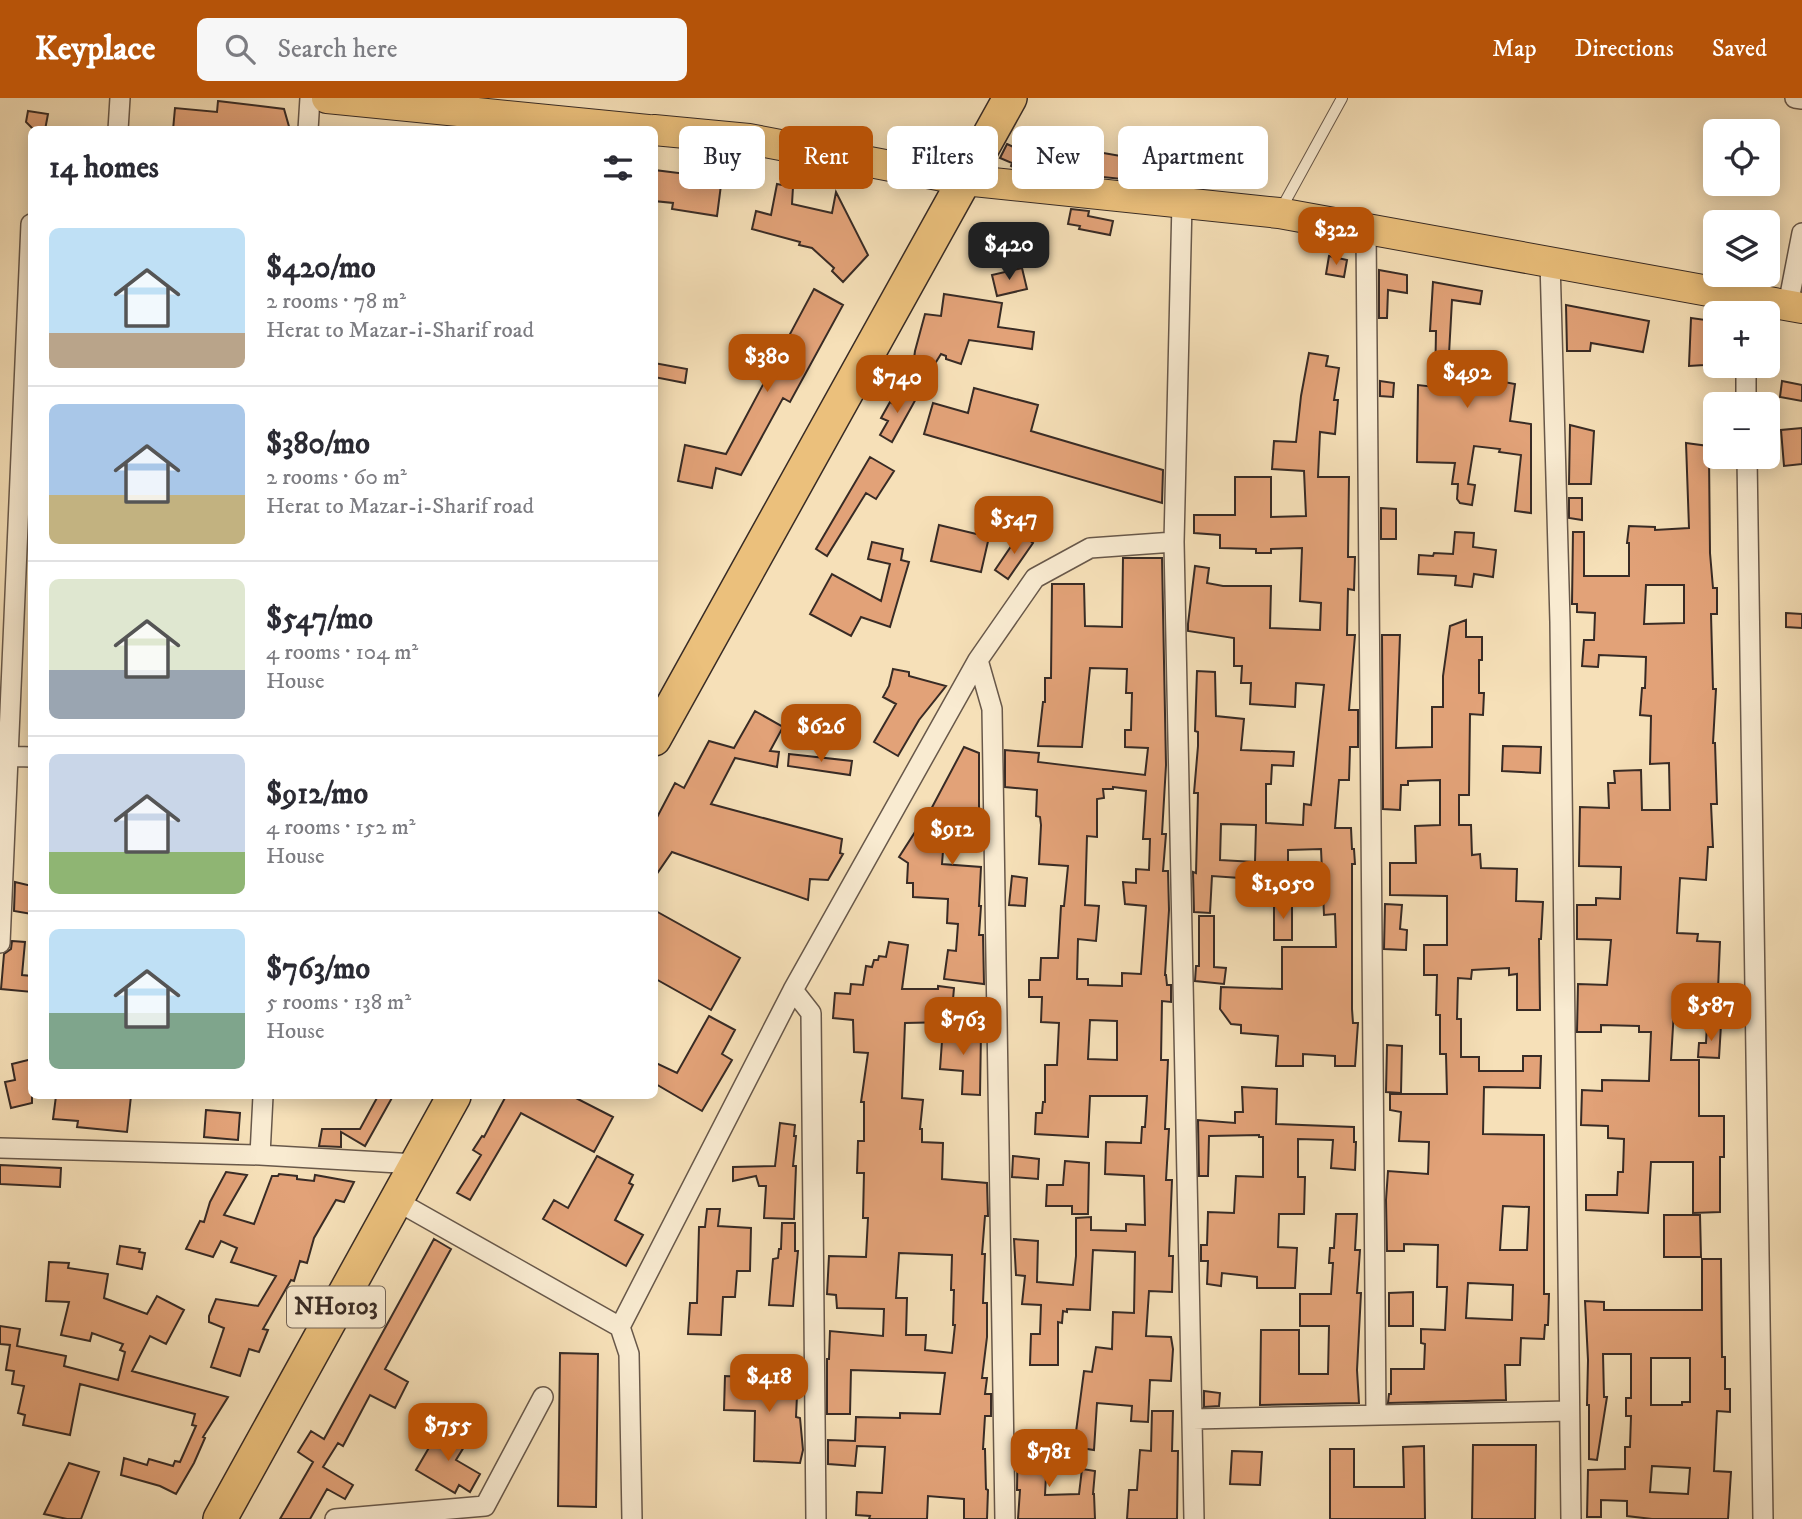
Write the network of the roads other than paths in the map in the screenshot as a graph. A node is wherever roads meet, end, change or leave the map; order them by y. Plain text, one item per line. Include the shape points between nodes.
1 (120, 98) edge
2 (310, 98) edge
3 (327, 98) edge
4 (1010, 98) edge
5 (1342, 98) edge
6 (1795, 98) edge
7 (1802, 99) edge
8 (370, 100) edge
9 (497, 123) edge
10 (118, 126) edge
11 (309, 126) edge
12 (562, 126) edge
13 (994, 126) edge
14 (658, 130) edge
15 (887, 165) edge
16 (998, 183) edge
17 (959, 189) edge
18 (1182, 202) junction
19 (1279, 213) junction
20 (1366, 230) junction
21 (1802, 233) edge
22 (1550, 261) junction
23 (1727, 301) edge
24 (1795, 306) edge
25 (28, 347) edge
26 (1747, 469) edge
27 (1174, 542) junction
28 (978, 660) junction
29 (658, 732) edge
30 (4, 756) edge
31 (28, 757) edge
32 (0, 943) edge
33 (793, 990) junction
34 (263, 1099) edge
35 (452, 1099) edge
36 (0, 1148) edge
37 (260, 1154) junction
38 (416, 1164) junction
39 (395, 1200) junction
40 (620, 1327) junction
41 (543, 1397) dead end
42 (1569, 1411) junction
43 (1376, 1415) junction
44 (1193, 1419) junction
45 (220, 1519) edge
46 (335, 1519) edge
47 (632, 1519) edge
48 (816, 1519) edge
49 (1005, 1519) edge
50 (1194, 1519) edge
51 (1571, 1519) edge
52 (1763, 1519) edge

1 - 10 street
2 - 11 street
3 - 8 main road
4 - 13 highway
5 - 19 lane
6 - 7 street
8 - 9 main road
9 - 12 main road
14 - 15 main road via 749,139
16 - 18 main road
17 - 29 highway
18 - 19 main road
18 - 27 street
19 - 20 main road
20 - 22 main road
20 - 43 street
21 - 24 street
22 - 23 main road
22 - 42 street via 1560,622
25 - 30 street
26 - 52 street
27 - 28 street via 1090,548 1035,578
27 - 44 street
28 - 33 street
28 - 49 street via 992,709
30 - 31 street
30 - 32 street
33 - 40 street
33 - 48 street via 811,1013
34 - 37 street
35 - 38 highway, NH0103
36 - 37 street
37 - 38 street
38 - 39 highway, NH0103
39 - 40 street
39 - 45 highway, NH0103
40 - 47 street via 629,1354
41 - 46 street via 485,1506
42 - 43 street
42 - 51 street
43 - 44 street
44 - 50 street

